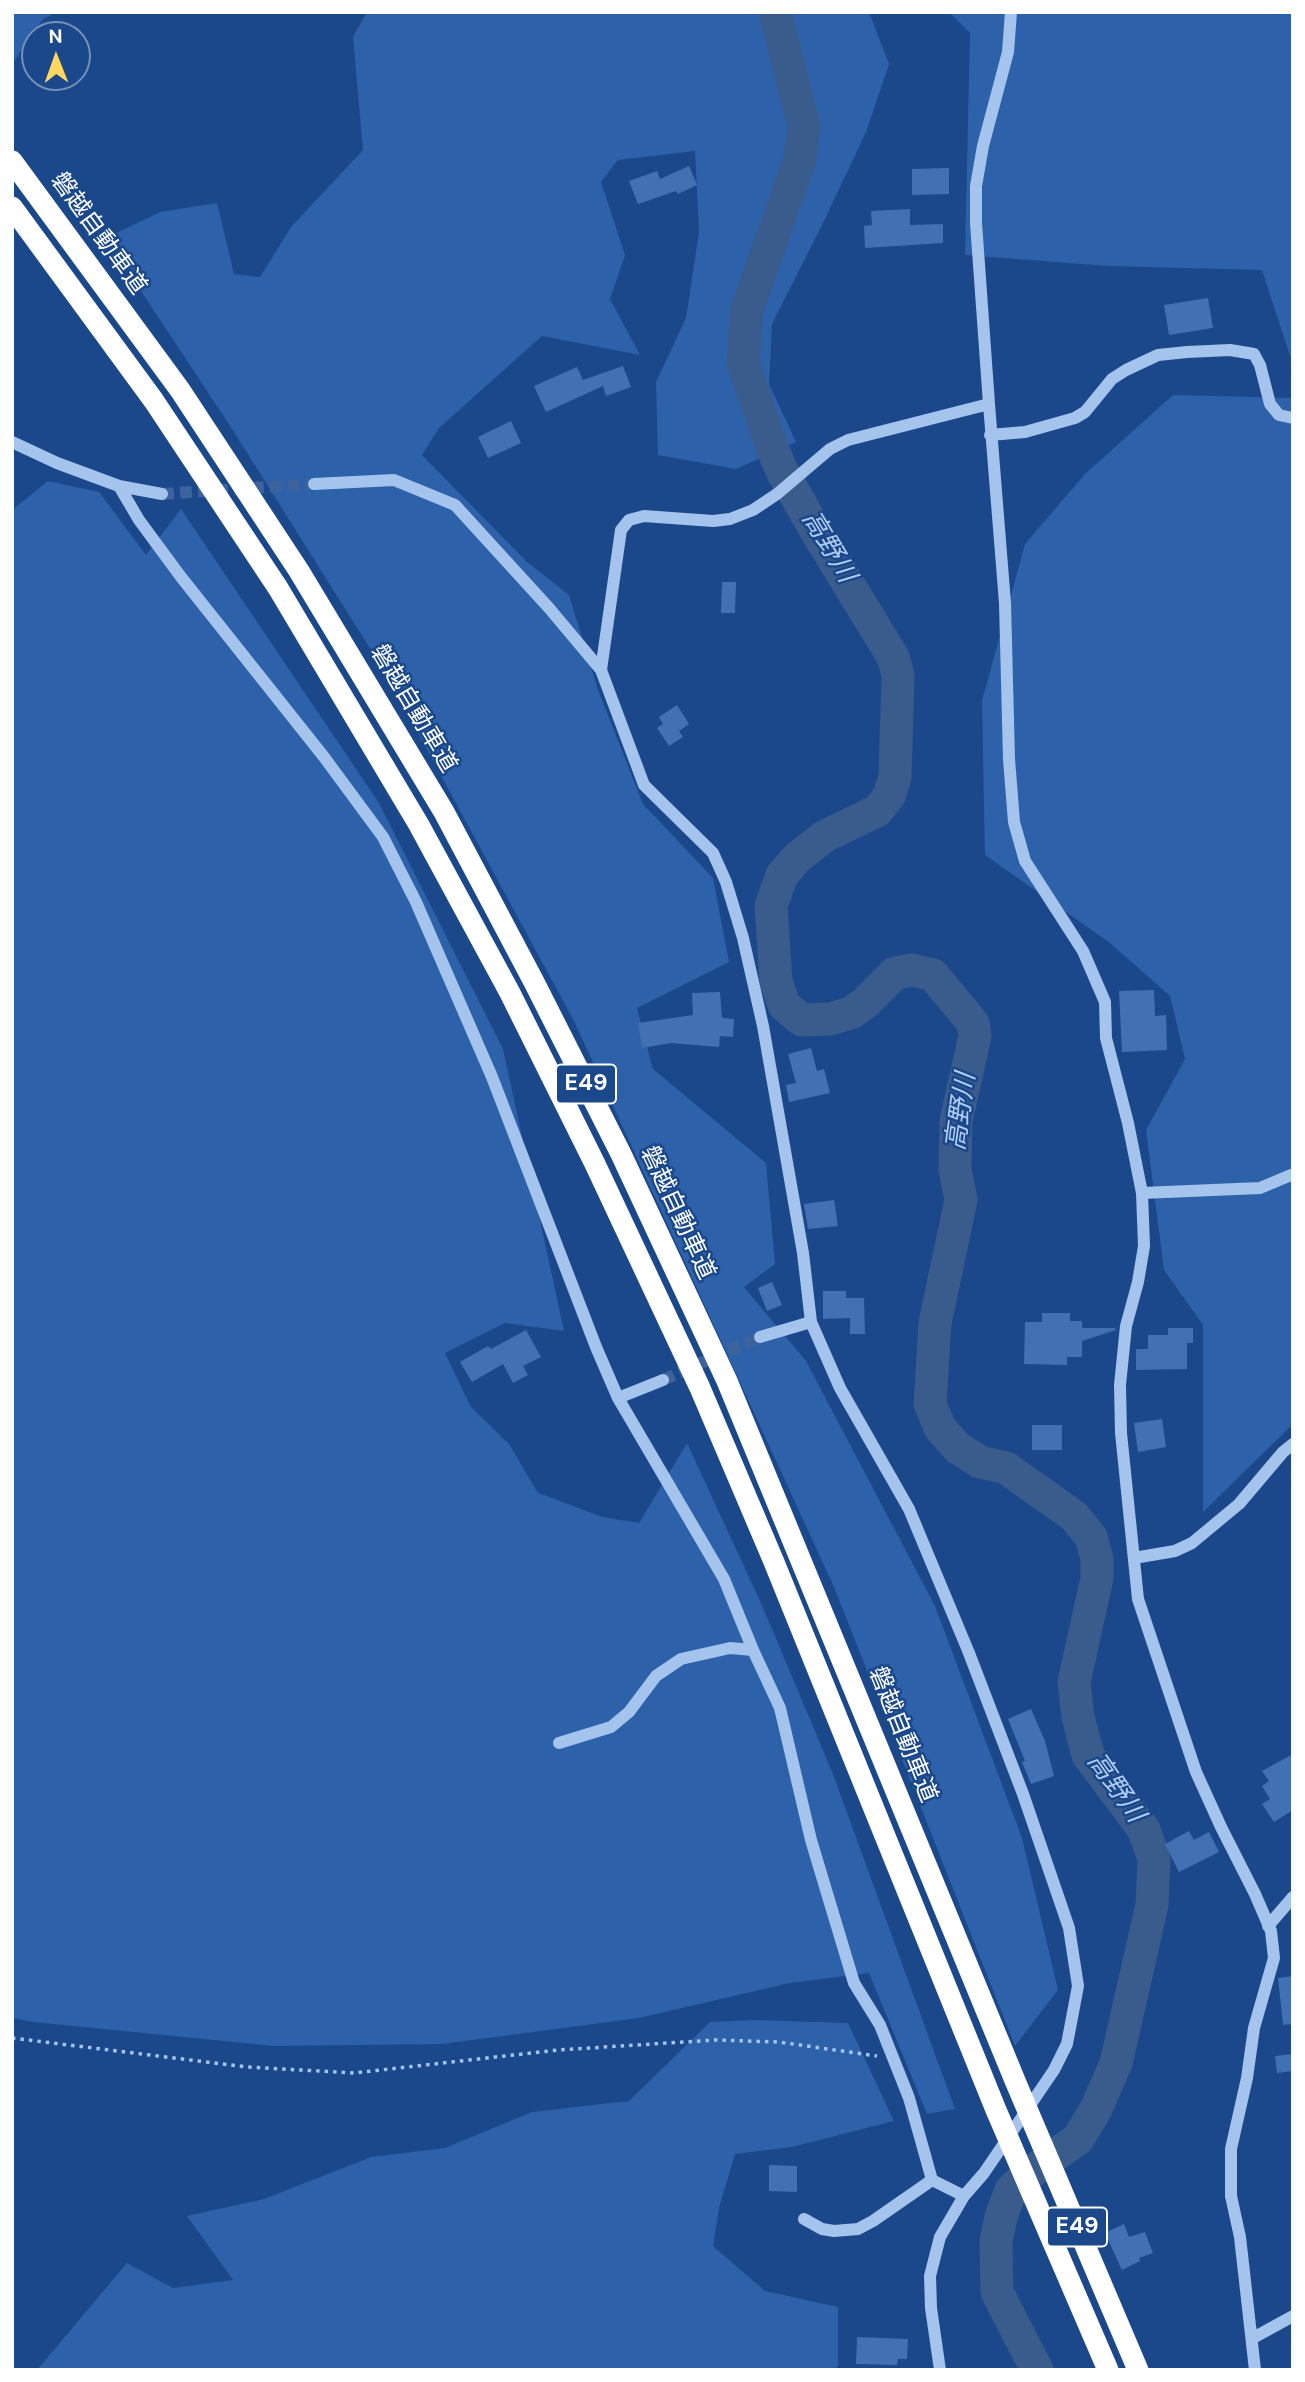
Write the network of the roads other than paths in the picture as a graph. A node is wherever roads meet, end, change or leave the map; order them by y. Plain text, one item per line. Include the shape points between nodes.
1 (1011, 12) edge
2 (12, 161) edge
3 (12, 207) edge
4 (989, 404) junction
5 (1293, 418) edge
6 (990, 435) junction
7 (12, 442) edge
8 (314, 484) tunnel mouth
9 (120, 486) junction
10 (162, 494) tunnel mouth
11 (601, 670) junction
12 (1291, 1175) dead end
13 (1142, 1193) junction
14 (811, 1322) junction
15 (760, 1337) tunnel mouth
16 (663, 1380) tunnel mouth
17 (618, 1398) junction
18 (1293, 1444) edge
19 (1134, 1558) junction
20 (753, 1650) junction
21 (559, 1743) dead end
22 (1293, 1896) edge
23 (1268, 1926) junction
24 (932, 2180) junction
25 (964, 2196) junction
26 (804, 2219) dead end
27 (1293, 2316) edge
28 (1253, 2338) junction
29 (940, 2370) edge
30 (1108, 2370) edge
31 (1138, 2370) edge
32 (1255, 2370) edge

1 - 4 street via 1008,52 976,186
2 - 31 highway, 磐越自動車道 / E49 via 180,390 299,571 444,812 534,982 727,1381
3 - 30 highway, E49 via 154,401 278,588 419,825 510,993 700,1388 996,2110
4 - 6 street
4 - 11 street via 848,440 830,449 777,494 730,519 644,516 629,520 621,530
5 - 6 street via 1279,415 1270,404 1254,354 1187,352 1158,355 1126,370 1111,379 1075,418 1025,432
6 - 13 street via 1005,603 1014,822 1025,861 1083,951 1105,1002 1107,1038
7 - 9 street
8 - 11 street via 394,480 455,506
9 - 10 street
9 - 17 street via 181,577 383,837 492,1077
11 - 14 street via 644,785 713,853 726,882 763,1026
12 - 13 street via 1260,1188
13 - 19 street via 1144,1246 1126,1326 1120,1385
14 - 15 street
14 - 25 street via 840,1388 909,1509 1023,1794 1069,1928 1078,1986 1067,2044 1054,2070
16 - 17 street
17 - 20 street via 724,1579
18 - 19 street via 1239,1504 1192,1543
19 - 23 street via 1138,1600 1196,1772
20 - 21 street via 730,1648 681,1660 656,1676 629,1712 611,1727
20 - 24 street via 780,1708 811,1840 854,1983 880,2025 909,2098
22 - 23 street
23 - 28 street via 1275,1958 1254,2028 1231,2149 1231,2196
24 - 25 street
24 - 26 street via 858,2229 822,2229
25 - 29 street via 940,2237 930,2276
27 - 28 street
28 - 32 street

